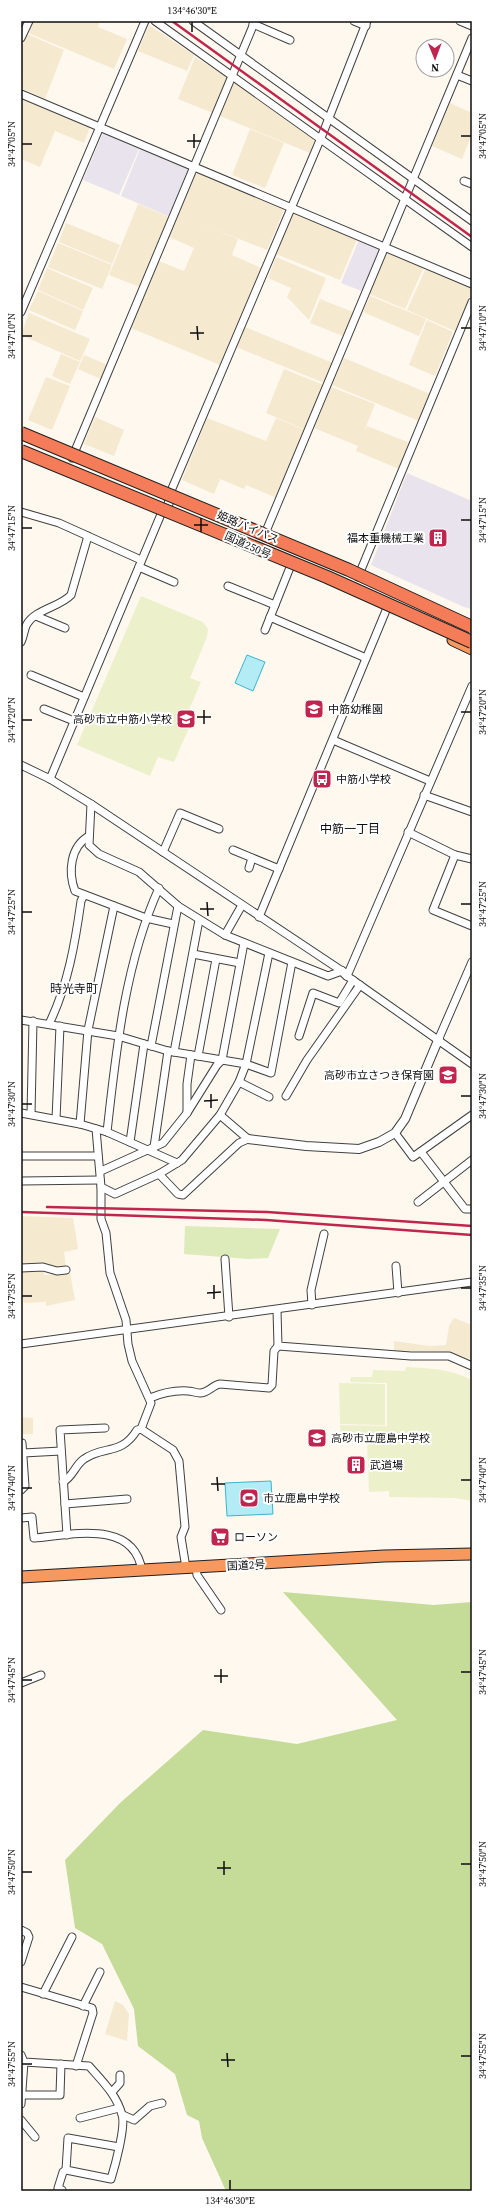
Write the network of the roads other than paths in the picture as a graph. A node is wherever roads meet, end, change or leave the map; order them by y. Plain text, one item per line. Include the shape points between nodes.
1 (28, 21) edge
2 (145, 21) edge
3 (155, 21) edge
4 (192, 21) edge
5 (354, 21) edge
6 (460, 21) edge
7 (254, 22) edge
8 (367, 23) edge
9 (472, 26) edge
10 (21, 38) edge
11 (472, 38) edge
12 (290, 40) dead end
13 (241, 55) junction
14 (457, 75) junction
15 (232, 76) junction
16 (472, 81) edge
17 (21, 94) edge
18 (329, 118) junction
19 (99, 128) junction
20 (319, 139) junction
21 (194, 169) junction
22 (415, 178) junction
23 (464, 181) dead end
24 (472, 184) edge
25 (406, 200) junction
26 (289, 208) junction
27 (472, 221) edge
28 (385, 247) junction
29 (472, 247) edge
30 (472, 284) edge
31 (472, 302) edge
32 (21, 312) edge
33 (21, 433) edge
34 (21, 437) edge
35 (21, 448) edge
36 (21, 451) edge
37 (72, 459) junction
38 (166, 502) junction
39 (21, 512) edge
40 (88, 536) junction
41 (263, 537) junction
42 (140, 564) junction
43 (291, 565) junction
44 (357, 578) junction
45 (174, 582) dead end
46 (228, 586) dead end
47 (275, 605) junction
48 (387, 608) junction
49 (36, 616) junction
50 (270, 617) junction
51 (23, 627) edge
52 (472, 627) edge
53 (65, 628) dead end
54 (264, 630) dead end
55 (472, 630) edge
56 (21, 642) edge
57 (472, 642) edge
58 (472, 649) edge
59 (366, 658) junction
60 (31, 675) dead end
61 (41, 679) junction
62 (472, 686) edge
63 (38, 687) dead end
64 (84, 697) junction
65 (44, 709) dead end
66 (74, 722) junction
67 (333, 740) junction
68 (21, 766) edge
69 (50, 779) junction
70 (430, 781) junction
71 (424, 795) junction
72 (91, 804) junction
73 (472, 812) edge
74 (219, 829) dead end
75 (408, 832) junction
76 (89, 836) junction
77 (233, 850) dead end
78 (163, 852) junction
79 (455, 855) junction
80 (252, 858) junction
81 (472, 859) edge
82 (249, 868) dead end
83 (279, 869) junction
84 (159, 888) junction
85 (84, 895) junction
86 (242, 905) junction
87 (114, 906) junction
88 (178, 906) junction
89 (259, 917) junction
90 (146, 918) junction
91 (199, 920) junction
92 (173, 924) junction
93 (472, 926) edge
94 (225, 935) junction
95 (244, 943) junction
96 (269, 953) junction
97 (193, 954) junction
98 (216, 959) junction
99 (292, 962) junction
100 (472, 962) edge
101 (240, 963) junction
102 (347, 976) junction
103 (360, 985) junction
104 (21, 1020) edge
105 (33, 1022) junction
106 (49, 1024) junction
107 (60, 1026) junction
108 (88, 1030) junction
109 (118, 1036) junction
110 (299, 1036) dead end
111 (439, 1038) junction
112 (148, 1045) junction
113 (171, 1051) junction
114 (195, 1055) junction
115 (222, 1060) junction
116 (246, 1064) junction
117 (472, 1064) edge
118 (239, 1082) junction
119 (269, 1096) dead end
120 (286, 1096) dead end
121 (21, 1113) edge
122 (187, 1113) junction
123 (31, 1114) junction
124 (220, 1115) junction
125 (472, 1115) edge
126 (56, 1119) junction
127 (80, 1124) junction
128 (96, 1129) junction
129 (107, 1132) junction
130 (395, 1133) junction
131 (248, 1139) junction
132 (130, 1142) junction
133 (151, 1148) junction
134 (421, 1152) junction
135 (21, 1156) edge
136 (98, 1156) junction
137 (472, 1160) edge
138 (177, 1163) junction
139 (101, 1171) junction
140 (159, 1174) junction
141 (21, 1181) edge
142 (444, 1181) junction
143 (101, 1184) junction
144 (418, 1202) dead end
145 (472, 1210) edge
146 (324, 1234) dead end
147 (225, 1259) dead end
148 (396, 1266) dead end
149 (21, 1268) edge
150 (66, 1270) dead end
151 (472, 1282) edge
152 (398, 1293) junction
153 (312, 1305) junction
154 (277, 1310) junction
155 (229, 1317) junction
156 (127, 1330) junction
157 (21, 1344) edge
158 (278, 1346) junction
159 (472, 1366) edge
160 (150, 1398) junction
161 (106, 1428) dead end
162 (141, 1429) junction
163 (22, 1443) dead end
164 (61, 1451) junction
165 (23, 1453) junction
166 (63, 1482) junction
167 (21, 1490) edge
168 (103, 1492) dead end
169 (127, 1499) dead end
170 (104, 1501) junction
171 (65, 1504) junction
172 (21, 1518) edge
173 (67, 1535) junction
174 (472, 1554) edge
175 (191, 1568) junction
176 (142, 1571) junction
177 (21, 1577) edge
178 (221, 1610) dead end
179 (41, 1675) dead end
180 (21, 1683) edge
181 (21, 1930) edge
182 (72, 1937) dead end
183 (21, 1962) edge
184 (100, 1972) dead end
185 (21, 1987) edge
186 (43, 1994) junction
187 (83, 2006) junction
188 (21, 2055) edge
189 (24, 2062) junction
190 (61, 2064) junction
191 (76, 2066) junction
192 (120, 2075) dead end
193 (112, 2092) junction
194 (22, 2095) edge
195 (162, 2103) dead end
196 (21, 2104) edge
197 (119, 2108) junction
198 (123, 2115) junction
199 (80, 2118) dead end
200 (21, 2120) edge
201 (35, 2137) dead end
202 (119, 2147) junction
203 (66, 2170) junction
204 (62, 2190) edge

1 - 10 street
2 - 19 street
3 - 15 street
4 - 13 street
5 - 8 street
6 - 9 street
7 - 12 street
7 - 13 street
8 - 18 street
11 - 14 street
13 - 15 street
13 - 18 street
14 - 16 street
14 - 22 street
15 - 20 street
15 - 21 street
17 - 19 street
18 - 20 street
18 - 22 street
19 - 21 street
19 - 32 street
20 - 25 street
20 - 26 street
21 - 26 street
21 - 37 street
22 - 25 street
22 - 27 street
23 - 24 street
25 - 28 street
25 - 29 street
26 - 28 street
26 - 38 street
28 - 30 street
28 - 41 street
31 - 44 street
33 - 52 highway, 姫路バイパス, bridge via 349,570
34 - 37 highway, 国道250号
35 - 38 highway, 国道250号
36 - 57 highway, 姫路バイパス, bridge via 327,577
37 - 38 highway, 国道250号
38 - 41 highway, 国道250号
38 - 42 street
38 - 43 highway, 国道250号
39 - 40 street via 59,523
40 - 42 street
40 - 49 street via 71,595
41 - 44 highway, 国道250号
42 - 45 street
42 - 64 street
43 - 47 street
43 - 48 highway, 国道250号
44 - 55 highway, 国道250号
46 - 47 street
47 - 50 street
48 - 58 highway, 国道250号
48 - 59 street
49 - 51 street
49 - 53 street
50 - 54 street
50 - 59 street
51 - 56 street
59 - 67 street
60 - 61 street
61 - 63 street
61 - 64 street
62 - 70 street
64 - 66 street
65 - 66 street
66 - 69 street
67 - 70 street
67 - 83 street
68 - 69 street
69 - 72 street
70 - 71 street
71 - 73 street
71 - 75 street
72 - 76 street
72 - 78 street
74 - 78 street via 180,813
75 - 79 street
75 - 102 street
76 - 84 street via 89,845 99,854 139,872
76 - 85 street via 76,848 72,866 72,883 75,891
77 - 80 street
78 - 86 street
79 - 81 street
79 - 93 street via 433,910
80 - 82 street
80 - 83 street
83 - 89 street
84 - 88 street
84 - 90 street
85 - 87 street
85 - 106 street via 73,954 59,1004
86 - 89 street
86 - 94 street
87 - 90 street
87 - 108 street
88 - 91 street
88 - 92 street
89 - 102 street
90 - 92 street
90 - 109 street
91 - 94 street
91 - 97 street
92 - 112 street
94 - 95 street
95 - 96 street
95 - 101 street
96 - 99 street
96 - 116 street
97 - 98 street
97 - 113 street
98 - 101 street
98 - 114 street
99 - 102 street via 328,976
99 - 116 street via 271,1073
100 - 111 street
101 - 115 street
102 - 103 street
102 - 110 street via 339,1003 313,993
103 - 111 street
103 - 120 street via 307,1060
104 - 105 street
105 - 106 street
105 - 123 street
106 - 107 street
107 - 108 street
107 - 126 street
108 - 109 street
108 - 127 street
109 - 112 street
109 - 129 street
111 - 117 street
111 - 130 street via 405,1119
112 - 113 street
112 - 132 street
113 - 114 street
113 - 133 street
114 - 115 street
114 - 122 street via 187,1084
115 - 116 street
115 - 122 street
116 - 118 street
118 - 119 street
118 - 124 street
121 - 123 street
122 - 133 street via 162,1143
123 - 126 street
124 - 131 street
124 - 138 street
125 - 134 street
126 - 127 street
127 - 128 street
128 - 129 street
128 - 136 street
129 - 132 street
130 - 131 street via 359,1149
130 - 134 street via 413,1158
131 - 140 street via 239,1143 183,1195 178,1194
132 - 133 street
133 - 138 street
133 - 139 street
134 - 142 street
135 - 136 street
136 - 139 street
137 - 142 street
138 - 140 street
139 - 143 street
140 - 143 street via 115,1194
141 - 143 street
142 - 144 street
142 - 145 street via 465,1209
143 - 156 street via 101,1219 106,1233 110,1273 122,1306
146 - 153 street via 311,1290
147 - 155 street
148 - 152 street
149 - 150 street
151 - 152 street
152 - 153 street
153 - 154 street
154 - 155 street
154 - 158 street
155 - 156 street
156 - 157 street
156 - 160 street via 132,1361
158 - 159 street via 411,1356 449,1356
158 - 160 street via 274,1352 272,1385 268,1388 220,1384 206,1392 180,1390
160 - 162 street via 151,1402
161 - 164 street via 60,1430
162 - 166 street via 136,1430 126,1444 81,1460
162 - 175 street via 173,1450 179,1461 185,1527 181,1536
163 - 165 street
164 - 165 street
164 - 166 street
165 - 167 street via 25,1486
166 - 171 street
168 - 170 street
169 - 170 street
170 - 171 street
171 - 173 street
172 - 173 street via 32,1517 34,1538
173 - 176 street via 96,1533 119,1538 134,1550 140,1560
174 - 175 highway, 国道2号 via 384,1556
175 - 176 highway, 国道2号
175 - 178 street
176 - 177 highway, 国道2号
179 - 180 street
181 - 183 street via 29,1936
182 - 186 street via 71,1946
184 - 187 street
185 - 186 street
186 - 187 street
187 - 191 street via 92,2008 94,2013
188 - 189 street
189 - 190 street
189 - 194 street
190 - 191 street
190 - 194 street via 60,2095
191 - 193 street via 89,2066
192 - 193 street via 120,2083
193 - 197 street
194 - 196 street
195 - 198 street via 150,2106 134,2120
197 - 198 street
197 - 199 street
198 - 202 street
200 - 201 street
202 - 203 street via 111,2179
202 - 203 street via 68,2138
203 - 204 street via 59,2181 58,2188

